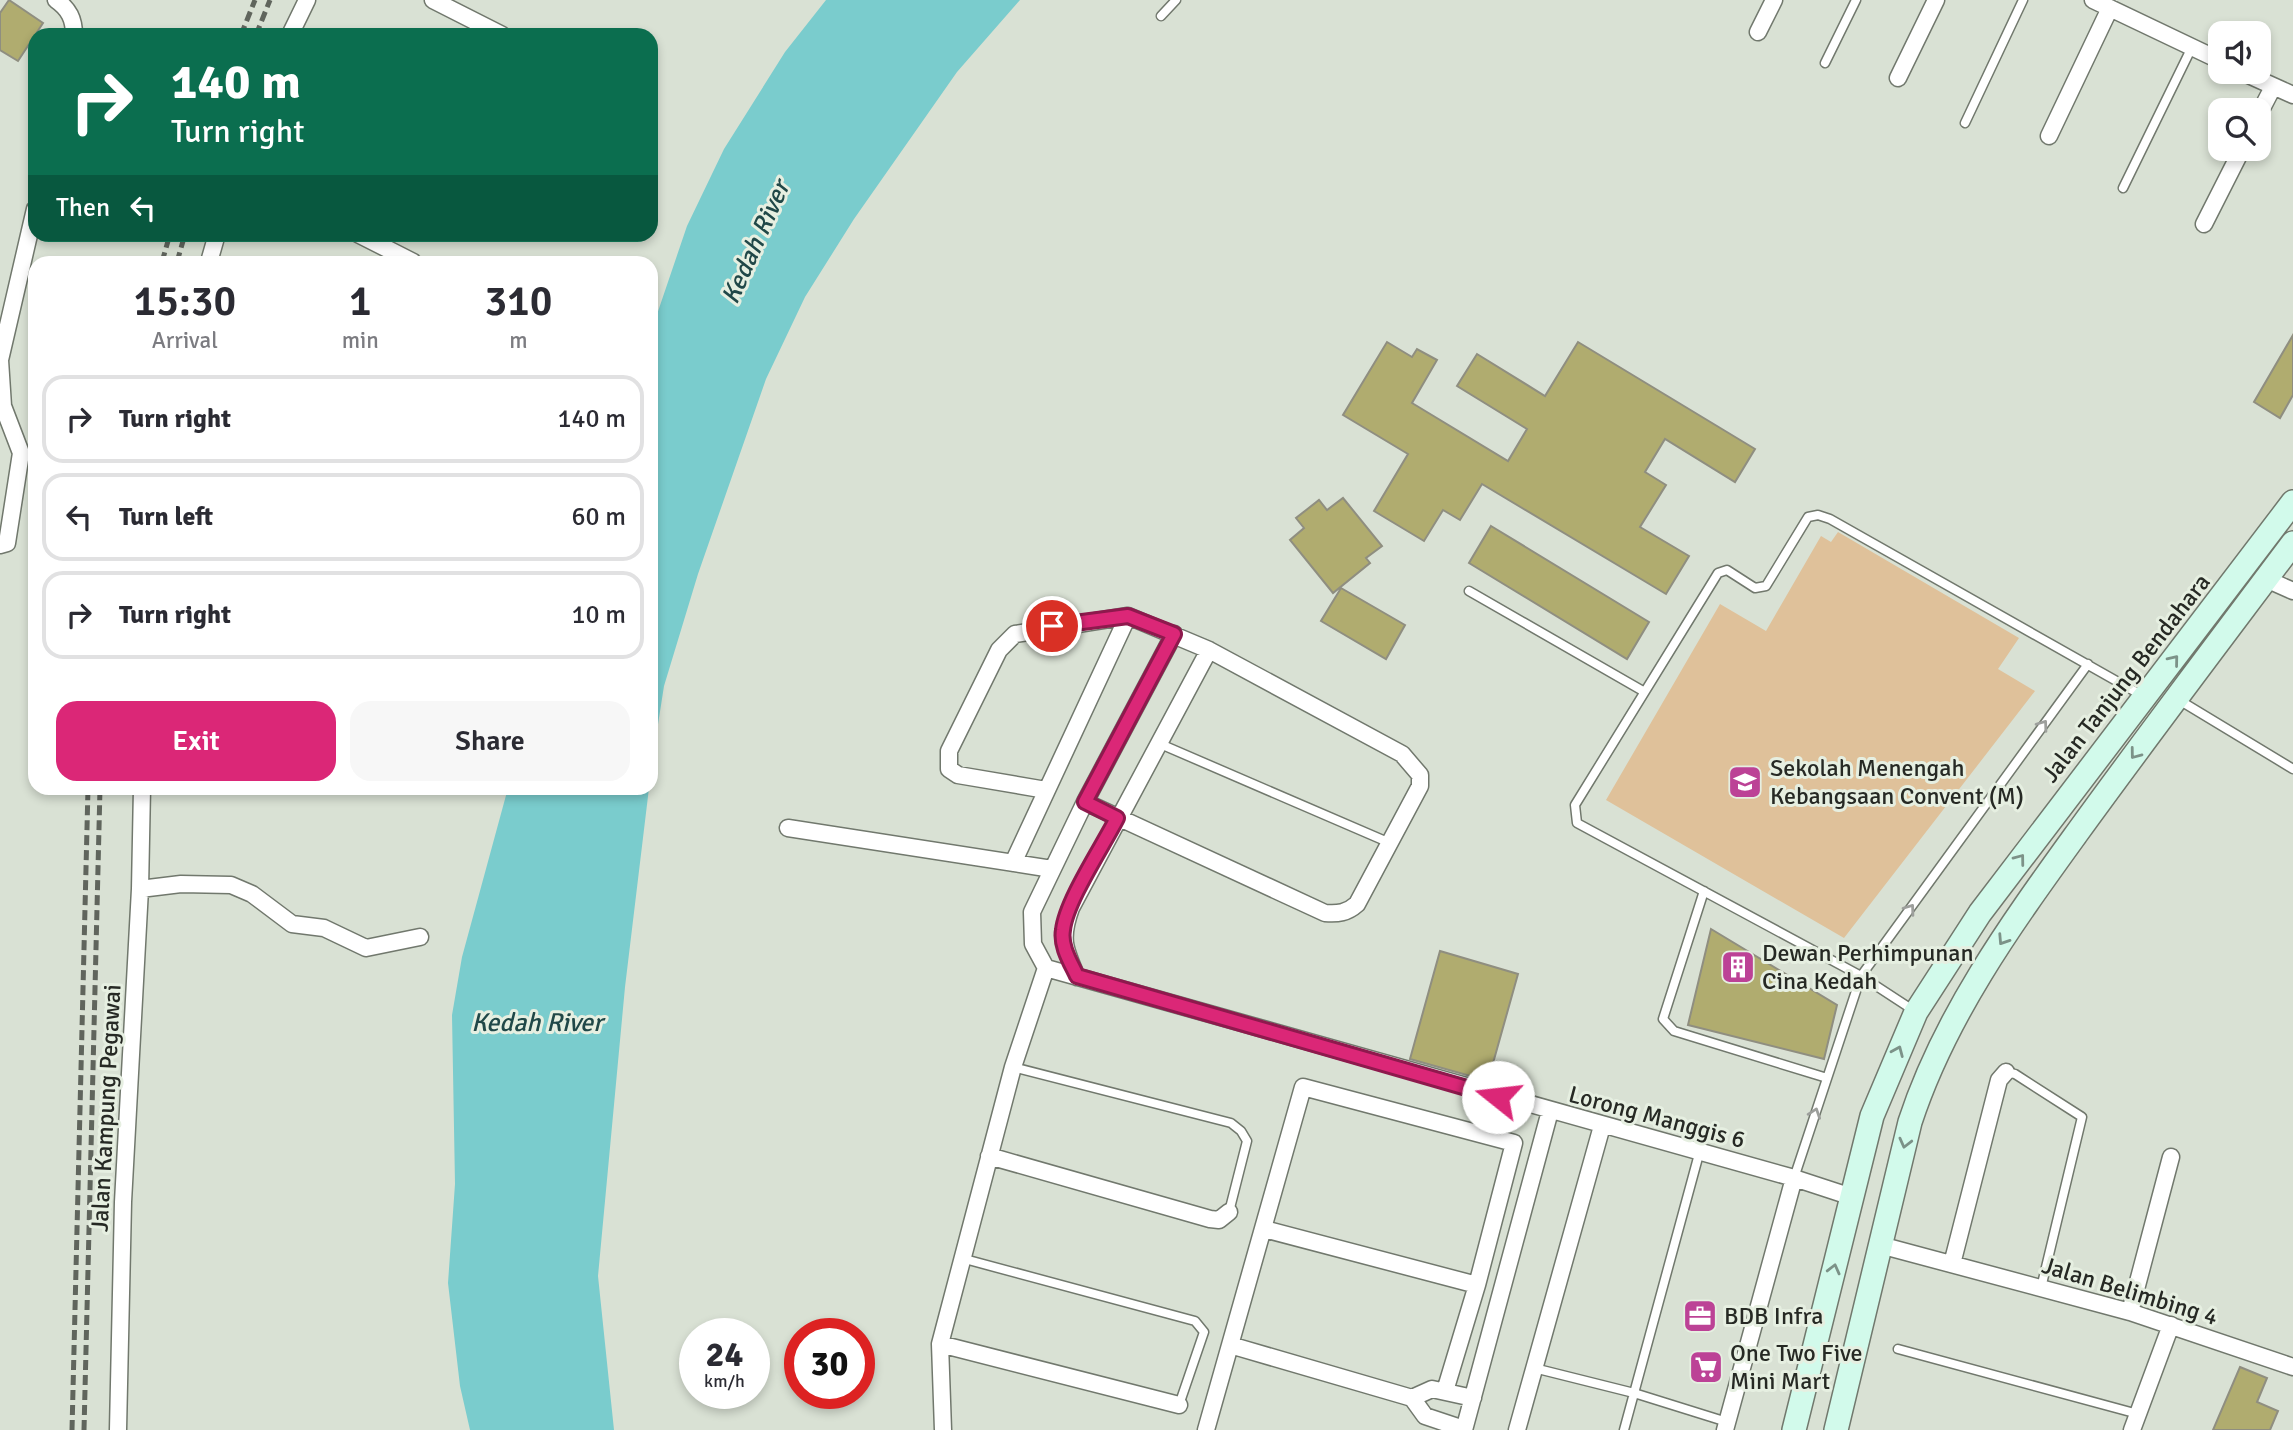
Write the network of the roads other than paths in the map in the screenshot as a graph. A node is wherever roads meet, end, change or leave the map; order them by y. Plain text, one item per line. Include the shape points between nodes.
1 (55, 0) edge
2 (307, 0) edge
3 (433, 0) edge
4 (1176, 0) edge
5 (1774, 0) edge
6 (1856, 0) edge
7 (1936, 0) edge
8 (2023, 0) edge
9 (2093, 0) edge
10 (71, 6) edge
11 (2110, 8) junction
12 (1161, 16) dead end
13 (74, 28) edge
14 (293, 28) edge
15 (488, 28) edge
16 (1758, 32) dead end
17 (2192, 47) junction
18 (2208, 55) edge
19 (1825, 63) dead end
20 (1898, 78) dead end
21 (2287, 90) edge
22 (2271, 104) edge
23 (1965, 123) dead end
24 (2049, 136) dead end
25 (2236, 161) edge
26 (2123, 188) dead end
27 (2204, 223) dead end
28 (28, 239) edge
29 (374, 242) edge
30 (401, 256) edge
31 (0, 360) edge
32 (2293, 502) edge
33 (2293, 543) edge
34 (0, 545) edge
35 (2266, 579) junction
36 (1469, 591) dead end
37 (2293, 592) edge
38 (1128, 616) junction
39 (1174, 634) junction
40 (1209, 650) junction
41 (2088, 664) junction
42 (1643, 691) junction
43 (2145, 697) junction
44 (2176, 698) junction
45 (1158, 743) junction
46 (2293, 769) edge
47 (1046, 790) junction
48 (142, 795) edge
49 (1085, 802) junction
50 (1117, 818) junction
51 (788, 828) dead end
52 (1390, 842) junction
53 (1013, 863) junction
54 (1052, 869) junction
55 (140, 889) junction
56 (1704, 891) junction
57 (420, 937) dead end
58 (1045, 968) junction
59 (1077, 976) junction
60 (1861, 976) junction
61 (1916, 1012) junction
62 (1013, 1067) junction
63 (2006, 1072) joint
64 (1827, 1078) junction
65 (1550, 1111) junction
66 (1602, 1126) junction
67 (1699, 1154) junction
68 (989, 1156) junction
69 (2171, 1157) dead end
70 (1794, 1178) junction
71 (1852, 1197) junction
72 (1228, 1212) joint
73 (1264, 1229) junction
74 (1881, 1245) junction
75 (961, 1258) junction
76 (1952, 1264) junction
77 (1477, 1285) junction
78 (2041, 1288) junction
79 (2130, 1312) junction
80 (2171, 1325) junction
81 (940, 1344) junction
82 (1230, 1345) junction
83 (1898, 1349) dead end
84 (2293, 1367) edge
85 (1534, 1368) junction
86 (1445, 1391) junction
87 (1634, 1393) junction
88 (1412, 1398) junction
89 (1473, 1398) junction
90 (1179, 1405) joint
91 (2138, 1414) junction
92 (1726, 1426) edge
93 (1464, 1429) edge
94 (118, 1430) edge
95 (943, 1430) edge
96 (1206, 1430) edge
97 (1517, 1430) edge
98 (1624, 1430) edge
99 (1794, 1430) edge
100 (1836, 1430) edge
101 (2132, 1430) edge

1 - 10 street
2 - 14 street
3 - 15 street
4 - 12 lane
5 - 16 street
6 - 19 lane
7 - 20 street
8 - 23 lane
9 - 11 street
10 - 13 street
11 - 17 street
11 - 24 street
17 - 18 street
17 - 26 lane
21 - 22 street
25 - 27 street
28 - 31 street
29 - 30 street
31 - 34 street via 3,407 21,453 7,543
43 -> 32 main road, Jalan Tanjung Bendahara
33 - 35 main road, Jalan Tanjung Bendahara
35 - 37 street
35 - 44 main road, Jalan Tanjung Bendahara
36 - 42 lane
38 - 39 street
38 - 47 street
38 - 47 street via 1015,634 999,650 949,751 949,769 958,775
39 - 40 street
39 - 49 street
40 - 45 street
40 - 52 street via 1414,764 1420,786
41 - 42 lane via 1818,515 1808,517 1766,586 1755,588 1727,570 1718,573
41 - 43 lane
60 -> 41 lane
42 - 56 lane via 1575,805 1577,823
61 -> 43 main road, Jalan Tanjung Bendahara via 1980,913
44 - 46 lane
44 -> 74 main road, Jalan Tanjung Bendahara via 2026,904 1945,1034 1910,1122
45 - 50 street
45 - 52 lane
47 - 53 street
48 - 55 street, Jalan Kampung Pegawai
49 - 50 street
49 - 54 street
50 - 52 street via 1325,913 1349,911 1357,904
50 - 59 street via 1062,931
51 - 53 street
53 - 54 street
54 - 58 street via 1030,920 1033,944
55 - 57 street via 231,885 252,894 292,924 324,928 366,948
55 - 94 street, Jalan Kampung Pegawai via 123,1202
56 - 60 lane
56 - 64 lane via 1663,1019 1674,1031
58 - 59 street, Lorong Manggis 6
58 - 62 street
59 - 65 street, Lorong Manggis 6
60 - 61 lane
60 - 64 lane
71 -> 61 main road, Jalan Tanjung Bendahara via 1872,1116
62 - 68 street
62 - 72 lane via 1231,1123 1247,1141
63 - 76 street via 1999,1080
63 - 78 lane via 2078,1113 2083,1122
70 -> 64 lane
65 - 66 street, Lorong Manggis 6
65 - 89 street
66 - 67 street, Lorong Manggis 6
66 - 85 street
67 - 70 street, Lorong Manggis 6
67 - 87 lane
68 - 72 street via 1210,1219 1219,1220
68 - 75 street
69 - 79 street
70 - 71 street, Lorong Manggis 6
70 - 92 street
99 -> 71 main road, Jalan Tanjung Bendahara
73 - 77 street
73 - 77 street via 1303,1087 1514,1143
73 - 82 street
74 - 76 street, Jalan Belimbing 4
74 - 100 main road, Jalan Tanjung Bendahara
75 - 81 street
75 - 90 lane via 1195,1321 1204,1332
76 - 78 street, Jalan Belimbing 4
77 - 86 street
78 - 79 street, Jalan Belimbing 4
79 - 80 street, Jalan Belimbing 4
80 - 84 street, Jalan Belimbing 4
80 - 91 street
81 - 90 street
81 - 95 street
82 - 88 street
82 - 96 street
83 - 91 lane
85 - 87 lane
85 - 97 street
86 - 88 street via 1432,1389
86 - 89 street
87 - 92 lane
87 - 98 lane
88 - 93 street via 1425,1416
89 - 93 street
91 - 101 street

